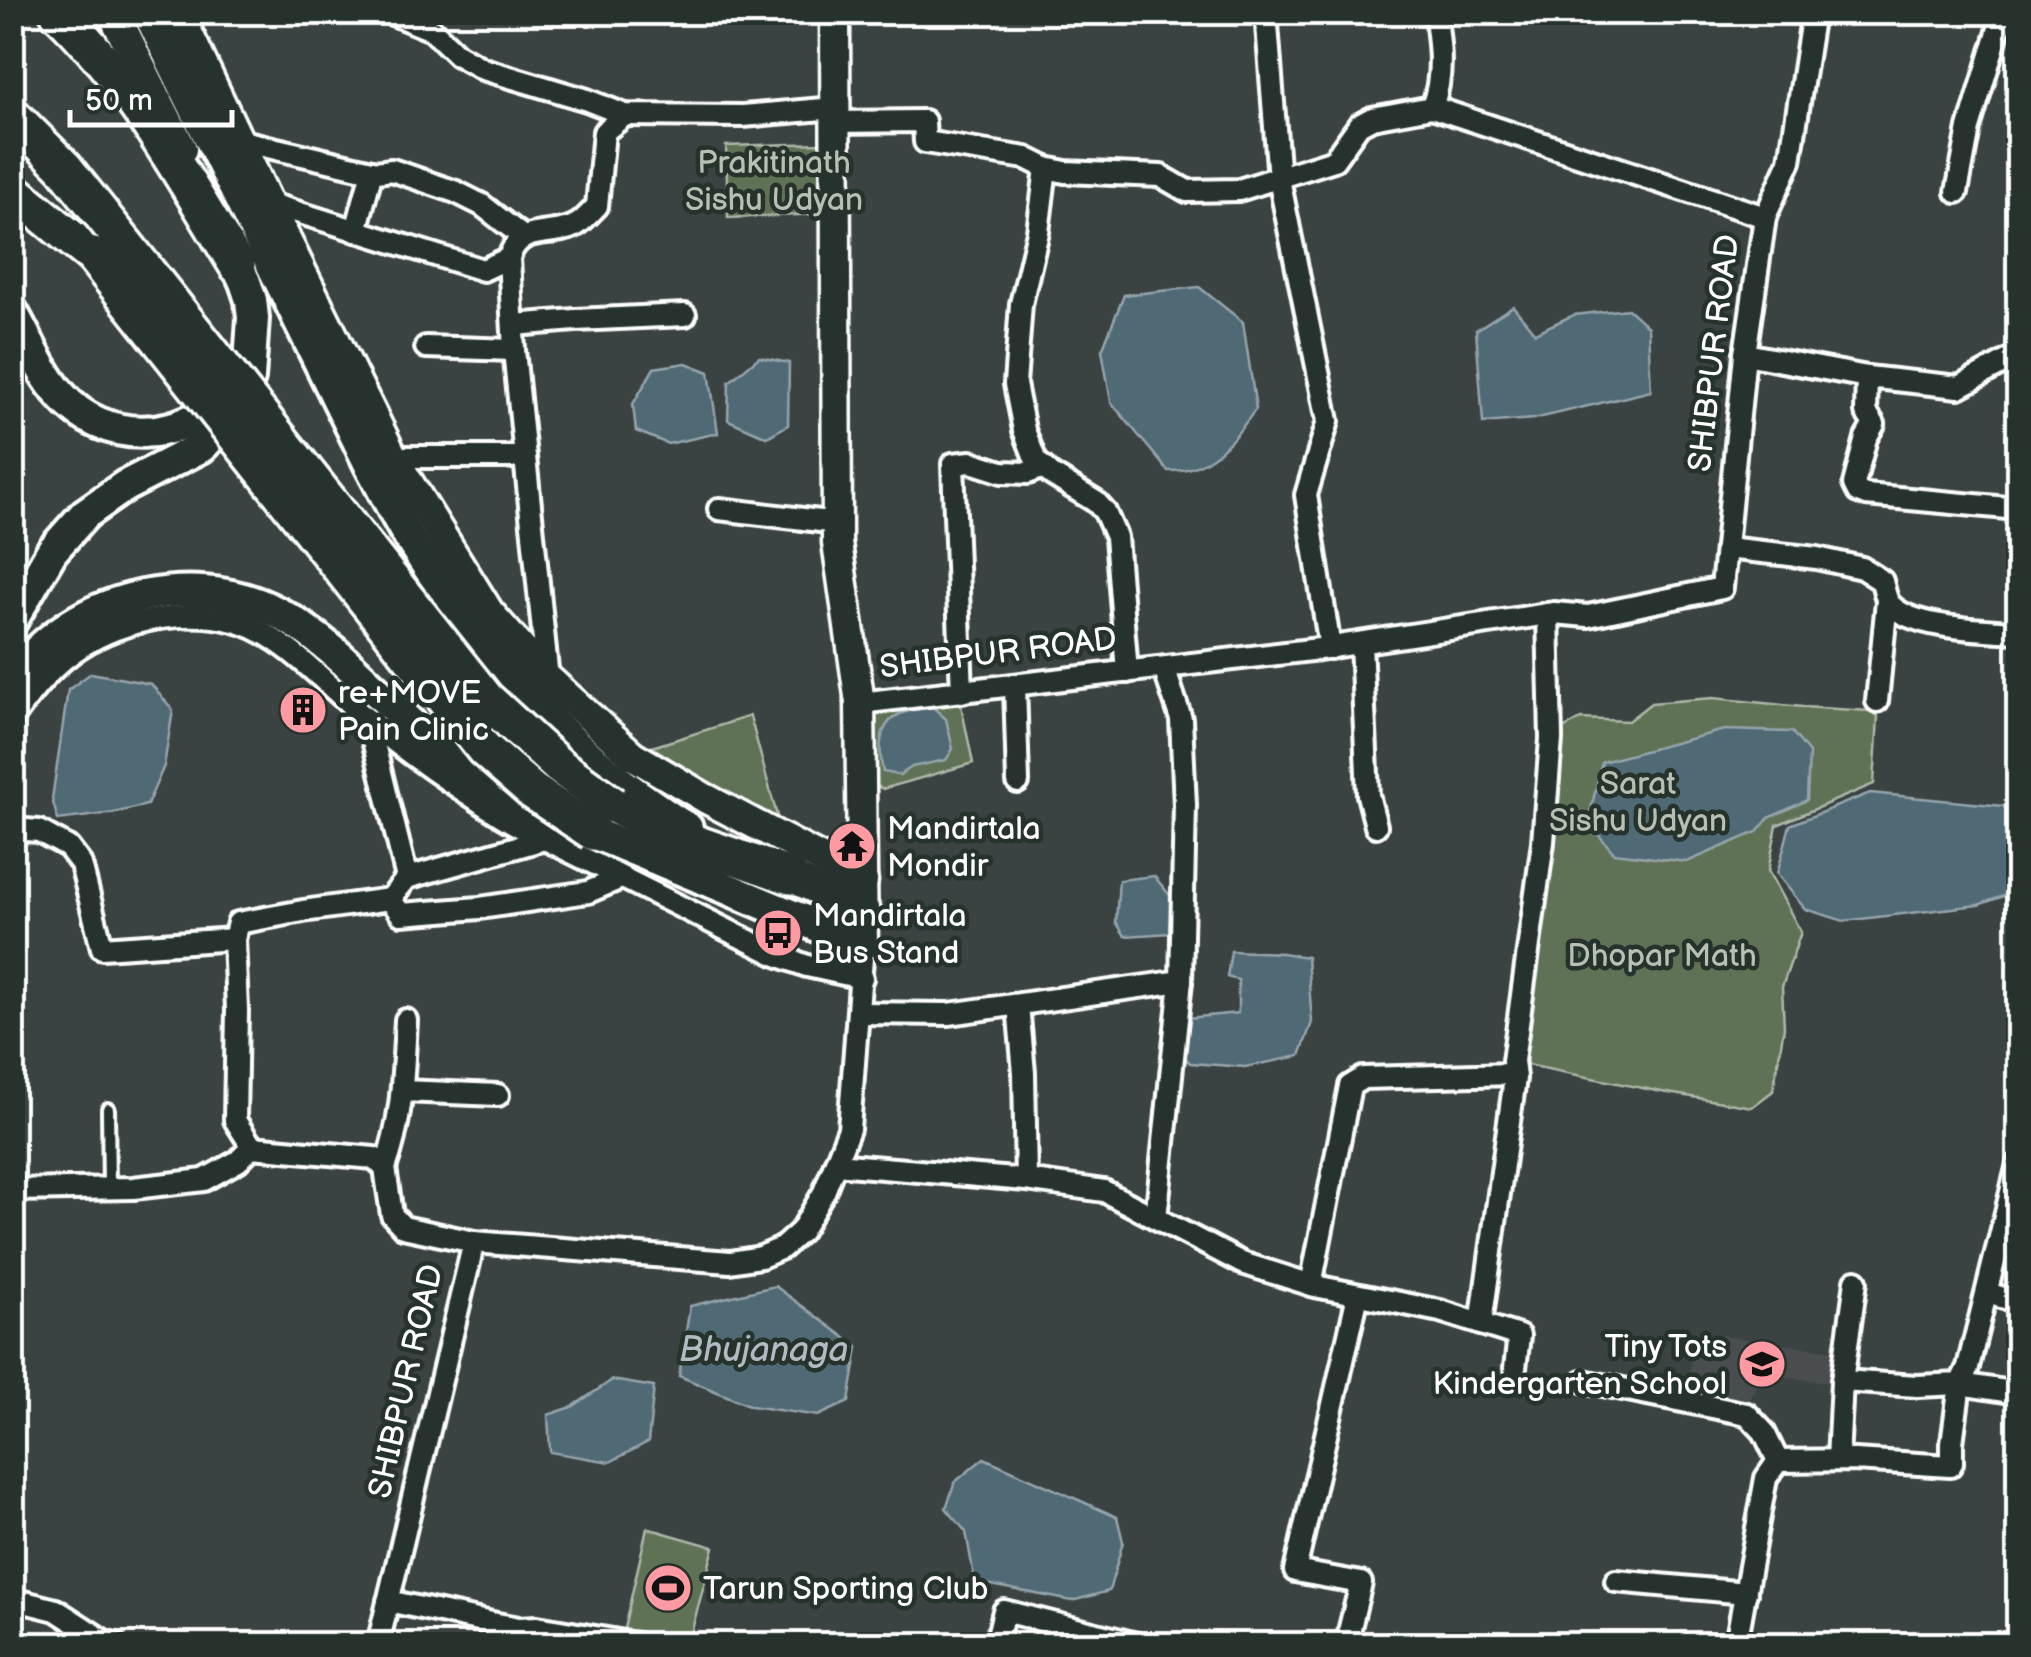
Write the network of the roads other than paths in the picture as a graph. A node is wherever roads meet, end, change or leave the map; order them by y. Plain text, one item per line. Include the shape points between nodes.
1 (58, 12) edge
2 (112, 12) edge
3 (148, 12) edge
4 (178, 12) edge
5 (388, 12) edge
6 (835, 12) edge
7 (1266, 12) edge
8 (1435, 12) edge
9 (1813, 12) edge
10 (2004, 12) edge
11 (115, 51) junction
12 (1432, 107) junction
13 (12, 115) edge
14 (625, 115) junction
15 (835, 115) junction
16 (238, 140) junction
17 (1046, 168) junction
18 (372, 171) junction
19 (12, 173) edge
20 (1279, 179) junction
21 (12, 190) edge
22 (1957, 192) dead end
23 (268, 203) junction
24 (1766, 218) junction
25 (356, 231) junction
26 (522, 237) junction
27 (93, 256) junction
28 (508, 258) junction
29 (238, 265) joint
30 (12, 312) edge
31 (684, 315) dead end
32 (514, 326) junction
33 (252, 336) junction
34 (426, 347) dead end
35 (514, 350) junction
36 (1744, 354) junction
37 (2018, 355) edge
38 (1867, 377) junction
39 (393, 457) junction
40 (525, 457) junction
41 (1042, 467) junction
42 (718, 509) dead end
43 (2018, 510) edge
44 (836, 523) junction
45 (1726, 548) junction
46 (1887, 601) junction
47 (18, 609) edge
48 (1548, 614) junction
49 (2018, 632) edge
50 (1362, 643) junction
51 (1330, 648) junction
52 (1164, 668) junction
53 (1127, 672) junction
54 (548, 679) junction
55 (12, 680) edge
56 (1015, 685) junction
57 (962, 692) junction
58 (1877, 702) dead end
59 (860, 703) junction
60 (12, 719) edge
61 (368, 720) junction
62 (1018, 782) dead end
63 (611, 808) junction
64 (1376, 826) dead end
65 (12, 829) edge
66 (545, 839) junction
67 (790, 876) joint
68 (408, 878) junction
69 (621, 878) junction
70 (864, 896) junction
71 (390, 899) junction
72 (234, 938) junction
73 (863, 945) junction
74 (862, 978) junction
75 (1181, 980) junction
76 (1018, 1006) junction
77 (858, 1014) junction
78 (406, 1020) dead end
79 (1514, 1074) junction
80 (402, 1090) junction
81 (498, 1095) dead end
82 (108, 1109) dead end
83 (252, 1147) junction
84 (835, 1164) junction
85 (2018, 1164) edge
86 (385, 1168) junction
87 (1026, 1180) junction
88 (109, 1188) junction
89 (12, 1190) edge
90 (1156, 1218) junction
91 (474, 1242) junction
92 (1856, 1280) dead end
93 (1311, 1285) junction
94 (1987, 1293) junction
95 (1358, 1295) junction
96 (2018, 1302) edge
97 (1481, 1324) junction
98 (1515, 1368) dead end
99 (1842, 1381) junction
100 (1583, 1382) dead end
101 (1960, 1384) junction
102 (2018, 1392) edge
103 (1838, 1460) junction
104 (1778, 1462) junction
105 (1616, 1581) dead end
106 (1746, 1593) junction
107 (12, 1599) edge
108 (388, 1601) junction
109 (114, 1644) edge
110 (378, 1644) edge
111 (636, 1644) edge
112 (996, 1644) edge
113 (1137, 1644) edge
114 (1346, 1644) edge
115 (1736, 1644) edge

1 - 11 highway
2 - 11 main road
3 - 63 main road via 408,536 460,613 581,751
4 - 16 street
5 - 14 street via 432,30 484,69
6 - 15 street
7 - 20 street
8 - 12 street via 1439,89
9 - 24 street, SHIBPUR ROAD via 1790,161
10 - 22 street
11 - 29 highway
12 - 20 street via 1372,118 1334,160
12 - 24 street
13 - 63 highway, bridge via 64,168 486,699
14 - 15 street
14 - 26 street via 604,132 596,206 576,226
15 - 17 street via 924,121 925,142 1026,158
15 - 44 street
16 - 18 street
16 - 23 street
17 - 20 street via 1161,176 1187,191 1239,190
17 - 41 street via 1021,304 1015,384 1024,430
18 - 25 street
18 - 26 street via 392,170 456,192
19 - 27 main road
20 - 51 street via 1328,422 1306,494
21 - 27 highway
23 - 25 street
23 - 39 street
24 - 36 street, SHIBPUR ROAD
25 - 28 street via 484,270
26 - 28 street
27 - 63 highway, bridge via 484,748 532,791
28 - 32 street
29 - 33 main road via 251,300
30 - 33 main road via 56,391 84,415 117,430 172,428 220,401 241,372
31 - 32 street
32 - 35 street
33 - 47 main road via 249,378 234,414 201,447 85,514 52,552
34 - 35 street
35 - 40 street
36 - 38 street
36 - 45 street, SHIBPUR ROAD
37 - 38 street via 1959,387
38 - 43 street via 1866,412 1874,424 1854,484 1858,492
39 - 40 street
39 - 54 street via 488,612
40 - 54 street
41 - 53 street via 1096,502 1116,536
41 - 57 street via 1028,473 954,464
42 - 44 street
44 - 59 street
45 - 46 street via 1862,568 1882,580
45 - 48 street, SHIBPUR ROAD via 1722,588 1588,616
46 - 49 street via 1926,622
46 - 58 street
48 - 50 street, SHIBPUR ROAD
48 - 79 street via 1545,822
50 - 51 street, SHIBPUR ROAD
50 - 64 street via 1368,795
51 - 52 street, SHIBPUR ROAD
52 - 53 street, SHIBPUR ROAD
52 - 75 street via 1182,736
53 - 56 street, SHIBPUR ROAD
54 - 70 street via 632,755
55 - 63 main road, bridge via 46,642 95,610 153,594 225,594 298,623 434,745 525,804
56 - 57 street, SHIBPUR ROAD
56 - 62 street
57 - 59 street, SHIBPUR ROAD
59 - 70 street, SHIBPUR ROAD
60 - 61 street via 33,688 76,648 112,629 191,614 236,621 282,644
61 - 66 street via 434,772
61 - 68 street
63 - 67 highway
63 - 73 main road
65 - 72 street via 39,830 68,847 80,864 102,948
66 - 68 street
66 - 69 street
67 - 70 main road
68 - 71 street
69 - 71 street via 588,892 480,908 401,914
69 - 74 street via 777,955
70 - 73 street, SHIBPUR ROAD
71 - 72 street via 238,923
72 - 83 street via 235,1120
73 - 74 street, SHIBPUR ROAD
74 - 77 street, SHIBPUR ROAD
75 - 76 street
75 - 90 street
76 - 77 street
76 - 87 street
77 - 84 street, SHIBPUR ROAD via 849,1129
78 - 80 street
79 - 93 street via 1363,1078 1350,1086
79 - 97 street
80 - 81 street
80 - 86 street
82 - 88 lane
83 - 86 street via 374,1158
83 - 88 street via 204,1180
84 - 87 street
84 - 91 street, SHIBPUR ROAD via 801,1231 761,1257 730,1262
85 - 94 street
86 - 91 street via 392,1215 402,1227
87 - 90 street via 1104,1190
88 - 89 street
90 - 93 street via 1242,1263
91 - 108 street, SHIBPUR ROAD
92 - 99 street
93 - 95 street
94 - 96 street
94 - 101 street
95 - 97 street
95 - 114 street via 1295,1571 1361,1583
97 - 98 street via 1519,1336
99 - 101 street
99 - 103 street
100 - 104 street via 1747,1414
101 - 102 street
101 - 103 street via 1952,1463
103 - 104 street
104 - 106 street via 1766,1478
105 - 106 street
106 - 115 street
107 - 109 street via 56,1610
108 - 110 street, SHIBPUR ROAD
108 - 111 street
112 - 113 street via 1004,1611

